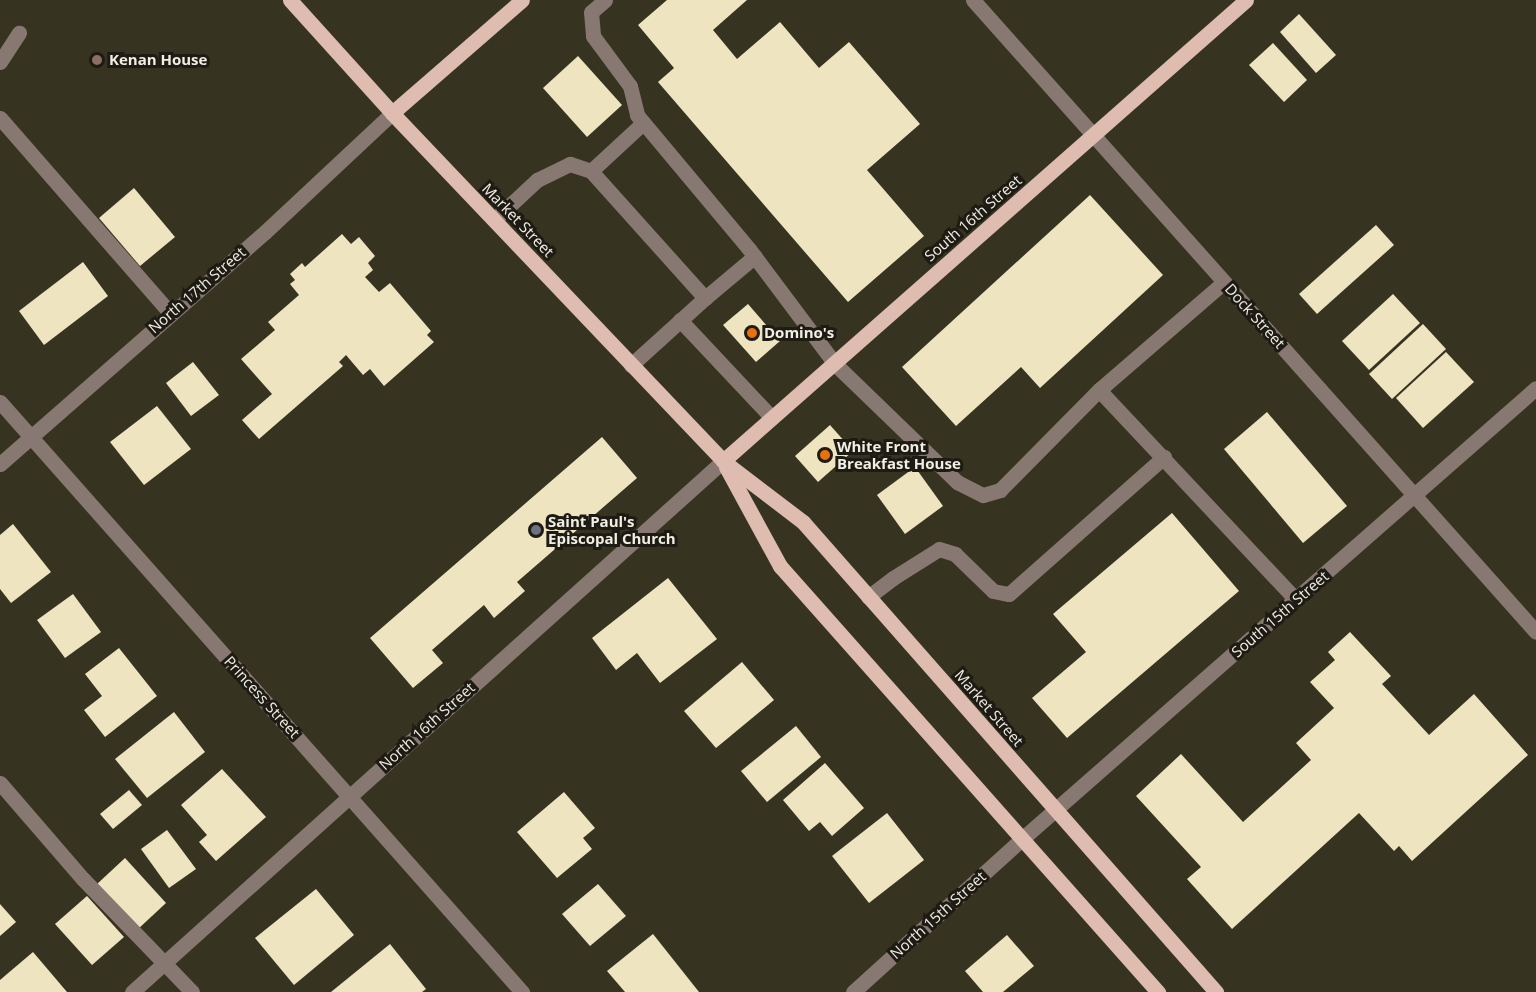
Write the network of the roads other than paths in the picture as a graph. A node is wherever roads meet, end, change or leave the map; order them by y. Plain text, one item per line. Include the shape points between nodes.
1 (290, 0) edge
2 (522, 0) edge
3 (605, 0) edge
4 (973, 0) edge
5 (1246, 0) edge
6 (19, 33) dead end
7 (0, 62) edge
8 (392, 113) junction
9 (0, 118) edge
10 (643, 123) junction
11 (1094, 135) junction
12 (591, 171) junction
13 (494, 220) junction
14 (754, 256) junction
15 (1224, 282) junction
16 (705, 298) junction
17 (171, 313) junction
18 (680, 320) junction
19 (834, 363) junction
20 (631, 365) junction
21 (1099, 390) junction
22 (1535, 392) edge
23 (0, 402) edge
24 (772, 418) junction
25 (31, 437) junction
26 (1164, 457) junction
27 (723, 461) junction
28 (0, 464) edge
29 (1415, 495) junction
30 (868, 597) junction
31 (1296, 600) junction
32 (1536, 632) edge
33 (0, 783) edge
34 (349, 795) junction
35 (1056, 812) junction
36 (1023, 838) junction
37 (165, 962) junction
38 (132, 992) edge
39 (192, 992) edge
40 (522, 992) edge
41 (853, 992) edge
42 (1158, 992) edge
43 (1216, 992) edge

1 - 8 main road, Market Street
2 - 8 main road
3 - 10 street via 591,12 593,36 630,86 637,115
4 - 11 street, Dock Street
5 - 11 main road, South 16th Street
6 - 7 street
8 - 13 main road, Market Street
8 - 17 street, North 17th Street via 265,232
9 - 17 street
10 - 12 street
10 - 14 street
11 - 15 street, Dock Street
11 - 19 main road, South 16th Street
12 - 13 street via 570,164 537,180
12 - 16 street
13 - 20 main road, Market Street
14 - 16 street
14 - 19 street
15 - 21 street
15 - 29 street, Dock Street
16 - 18 street
17 - 25 street, North 17th Street
18 - 20 street
18 - 24 street
19 - 21 street via 957,482 983,495 1000,490
19 - 24 main road, South 16th Street
20 - 27 main road, Market Street
21 - 26 street
22 - 29 street, South 15th Street
23 - 25 street, Princess Street
24 - 27 main road, South 16th Street
25 - 28 street, North 17th Street
25 - 34 street, Princess Street
26 - 30 street via 1009,594 993,591 955,554 939,549
26 - 31 street
27 - 30 main road, Market Street via 803,522
27 - 34 street, North 16th Street
27 - 36 main road, Market Street via 780,566
29 - 31 street, South 15th Street
29 - 32 street, Dock Street
30 - 35 main road, Market Street
31 - 35 street, South 15th Street
33 - 37 street via 83,879
34 - 37 street, North 16th Street
34 - 40 street, Princess Street
35 - 36 street, South 15th Street
35 - 43 main road, Market Street
36 - 41 street, North 15th Street
36 - 42 main road, Market Street
37 - 38 street, North 16th Street
37 - 39 street

